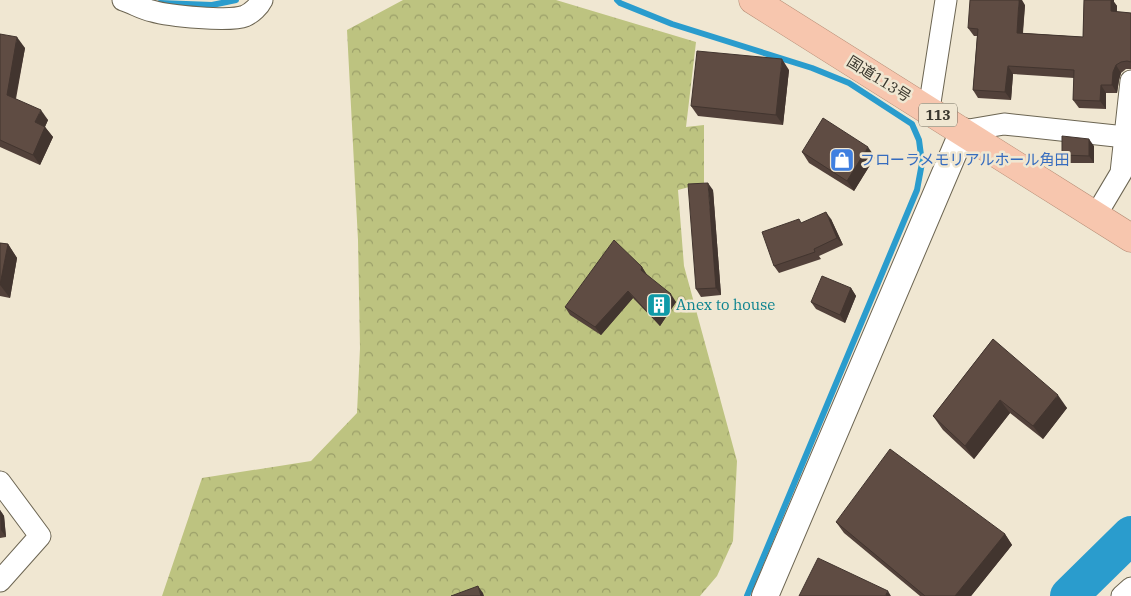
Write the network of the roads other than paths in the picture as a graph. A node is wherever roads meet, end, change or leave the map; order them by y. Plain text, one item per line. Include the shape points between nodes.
1 (123, 0) edge
2 (262, 0) edge
3 (753, 0) edge
4 (946, 0) edge
5 (1131, 81) edge
6 (928, 109) junction
7 (962, 131) junction
8 (1125, 137) junction
9 (1096, 215) junction
10 (1126, 235) edge
11 (0, 482) edge
12 (0, 581) edge
13 (1131, 588) edge
14 (765, 596) edge
15 (1122, 596) edge

1 - 2 street via 169,15 234,18 247,15
3 - 6 highway, 国道113号 / 113
4 - 6 street
5 - 8 street
6 - 7 highway, 国道113号 / 113
7 - 8 street via 1004,124
7 - 9 highway, 国道113号 / 113
7 - 14 street
8 - 9 street via 1121,172
9 - 10 highway, 国道113号 / 113
11 - 12 street via 40,536
13 - 15 street

